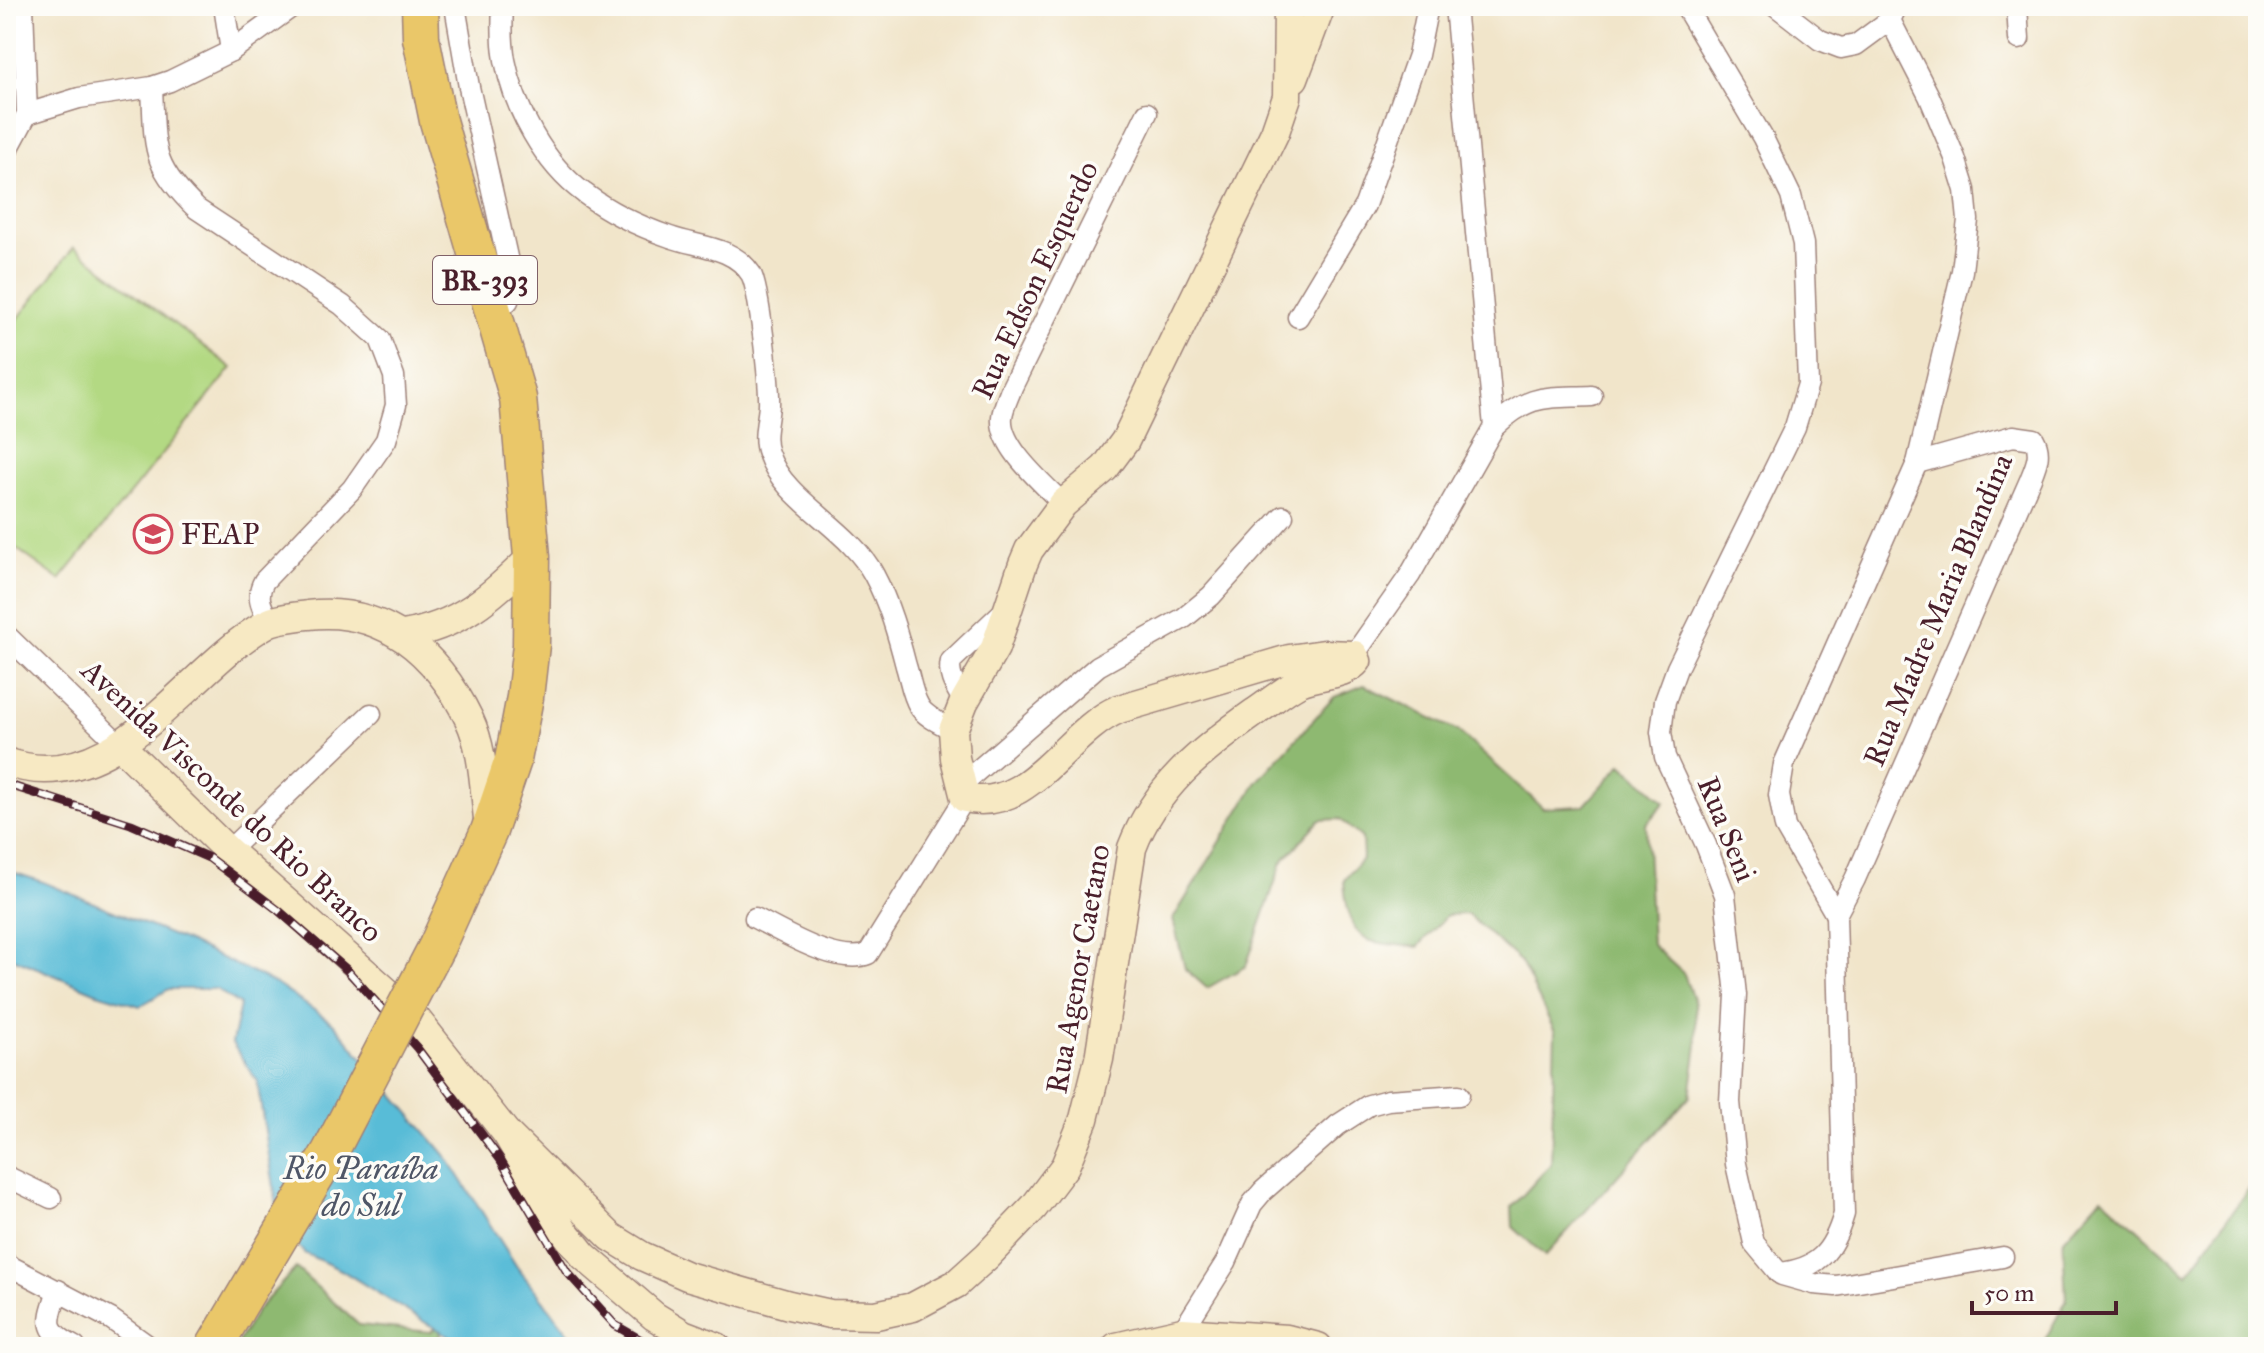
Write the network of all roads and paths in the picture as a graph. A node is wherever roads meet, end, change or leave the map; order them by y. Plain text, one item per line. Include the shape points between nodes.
1 (23, 6) edge
2 (224, 6) edge
3 (293, 6) edge
4 (420, 6) edge
5 (455, 6) edge
6 (503, 6) edge
7 (1288, 6) edge
8 (1321, 6) edge
9 (1428, 6) edge
10 (1455, 6) edge
11 (1685, 6) edge
12 (1776, 6) edge
13 (2017, 6) edge
14 (1893, 13) edge
15 (2019, 39) dead end
16 (231, 51) junction
17 (152, 87) junction
18 (1287, 97) junction
19 (1147, 113) dead end
20 (27, 114) junction
21 (6, 153) edge
22 (494, 313) junction
23 (1298, 317) dead end
24 (1592, 396) dead end
25 (1494, 427) junction
26 (1917, 463) junction
27 (1063, 504) junction
28 (1283, 516) dead end
29 (532, 557) junction
30 (269, 622) junction
31 (6, 635) edge
32 (403, 635) junction
33 (1354, 655) junction
34 (371, 714) dead end
35 (953, 730) junction
36 (120, 745) junction
37 (6, 762) edge
38 (963, 792) junction
39 (489, 831) junction
40 (228, 851) junction
41 (1836, 915) junction
42 (755, 918) dead end
43 (1459, 1095) dead end
44 (507, 1134) junction
45 (6, 1176) edge
46 (51, 1198) dead end
47 (2003, 1257) dead end
48 (6, 1264) edge
49 (1779, 1273) junction
50 (58, 1290) junction
51 (1182, 1332) junction
52 (75, 1347) edge
53 (150, 1347) edge
54 (214, 1347) edge
55 (717, 1347) edge
56 (1116, 1347) edge
57 (1318, 1347) edge

1 - 20 street
2 - 16 street
3 - 16 street
4 - 22 highway, BR-393 via 438,121
5 - 22 street via 513,284 508,301
6 - 35 street via 505,60 515,91 532,131 562,174 623,216 672,238 708,245 751,274 765,356 766,449 772,463 875,575 919,707
7 - 18 street
8 - 18 street
9 - 23 street via 1418,55 1365,205
10 - 25 street
11 - 49 street, Rua Seni via 1763,138 1791,196 1803,244 1808,384 1775,471 1677,668 1661,732 1665,757 1725,895 1736,995 1730,1102 1736,1164 1754,1243
12 - 14 street via 1820,40 1841,48 1856,45
13 - 15 street
14 - 26 street, Rua Madre Maria Blandina via 1955,158 1968,220 1962,271
16 - 17 street
17 - 20 street via 79,98
17 - 30 street via 155,147 177,190 197,209 342,305 380,339 394,376 396,405 386,440 352,489 259,590
18 - 27 street via 1261,166 1125,441 1105,468
19 - 27 street, Rua Edson Esquerdo via 1001,418 1015,452
20 - 21 street
22 - 29 highway, BR-393 via 518,398
24 - 25 street, Rua Agenor Caetano via 1528,401
25 - 33 street, Rua Agenor Caetano via 1410,575
26 - 41 street, Rua Madre Maria Blandina via 1784,764 1779,795 1785,827
26 - 41 street, Rua Madre Maria Blandina via 2013,436 2034,439 2039,448 2030,480
27 - 35 street via 1029,550 988,663
28 - 38 street via 1211,596 1184,618 1098,666
29 - 32 street via 469,611 428,631
29 - 39 highway, BR-393 via 525,697 513,760
30 - 32 street via 343,614
30 - 36 street
31 - 36 street, Avenida Visconde do Rio Branco
32 - 39 street via 446,682 470,720 478,743
33 - 38 street via 1298,657 1119,709 1024,786 981,802
33 - 44 street, Rua Agenor Caetano via 1354,666 1294,685 1211,744 1174,779 1142,824 1132,848 1099,1059 1075,1143 1034,1207 956,1284 913,1307 876,1315 830,1314 687,1276 611,1237
34 - 40 street
35 - 38 street
36 - 37 street via 70,768 45,770
36 - 40 street, Avenida Visconde do Rio Branco
38 - 42 street via 868,954 848,957
39 - 54 highway, BR-393, bridge via 437,946 330,1152
40 - 44 street, Avenida Visconde do Rio Branco via 413,1015
41 - 49 street, Rua Madre Maria Blandina via 1844,1214 1818,1262
43 - 51 street via 1388,1100 1369,1105 1338,1125 1252,1204 1226,1262
44 - 55 street via 584,1256 654,1316
45 - 46 street
47 - 49 street via 1836,1286
48 - 50 street
50 - 52 street via 50,1327
50 - 53 street
51 - 56 street
51 - 57 street via 1287,1339

